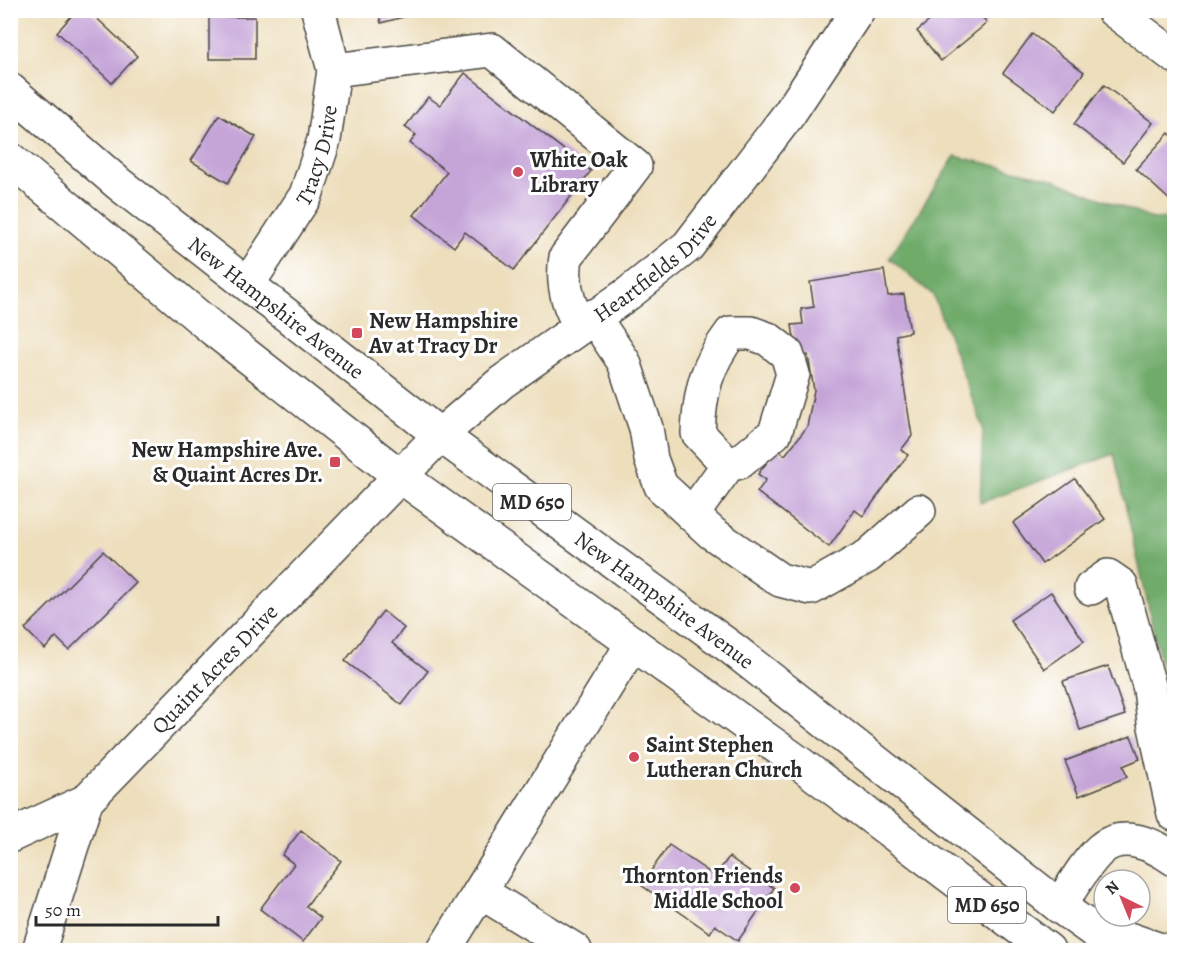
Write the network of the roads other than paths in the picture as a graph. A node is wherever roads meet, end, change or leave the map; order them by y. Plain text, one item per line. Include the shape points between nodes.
1 (318, 10) edge
2 (858, 10) edge
3 (1113, 10) edge
4 (1174, 56) edge
5 (334, 70) junction
6 (10, 90) edge
7 (10, 159) edge
8 (248, 284) junction
9 (586, 321) junction
10 (440, 435) junction
11 (728, 465) dead end
12 (400, 476) junction
13 (919, 511) dead end
14 (692, 515) junction
15 (1090, 588) dead end
16 (633, 644) junction
17 (86, 801) junction
18 (1174, 814) edge
19 (10, 836) edge
20 (927, 859) junction
21 (1174, 859) edge
22 (482, 893) junction
23 (1077, 927) edge
24 (39, 951) edge
25 (444, 951) edge
26 (575, 951) edge
27 (1048, 951) edge
28 (1054, 951) edge
29 (1122, 951) edge
30 (1161, 951) edge

1 - 5 main road, Tracy Drive
2 - 9 main road, Heartfields Drive via 789,114 688,246
3 - 4 main road
5 - 8 main road, Tracy Drive via 324,140 306,195
5 - 9 main road via 492,50 635,166 566,257 563,275 573,314
6 - 8 main road, New Hampshire Avenue / MD 650 via 119,184
7 - 12 main road, MD 650 via 213,329
8 - 10 main road, New Hampshire Avenue / MD 650
9 - 10 main road, Heartfields Drive via 502,382
9 - 14 main road via 624,362 661,486
10 - 12 main road, Heartfields Drive
10 - 23 main road, New Hampshire Avenue / MD 650 via 734,650
11 - 14 main road
12 - 16 main road, MD 650
12 - 17 main road, Quaint Acres Drive
13 - 14 main road via 868,556 811,588 780,580
15 - 18 main road via 1108,576 1121,585 1150,689
16 - 20 main road, MD 650
16 - 22 main road
17 - 19 main road, Quaint Acres Drive
17 - 24 main road
20 - 23 main road via 951,855 1021,904
20 - 27 main road, MD 650
21 - 23 main road via 1162,850 1130,839 1102,848
22 - 25 main road
22 - 26 main road
23 - 28 main road via 1074,942 1065,941
23 - 29 main road, New Hampshire Avenue / MD 650
23 - 30 main road

